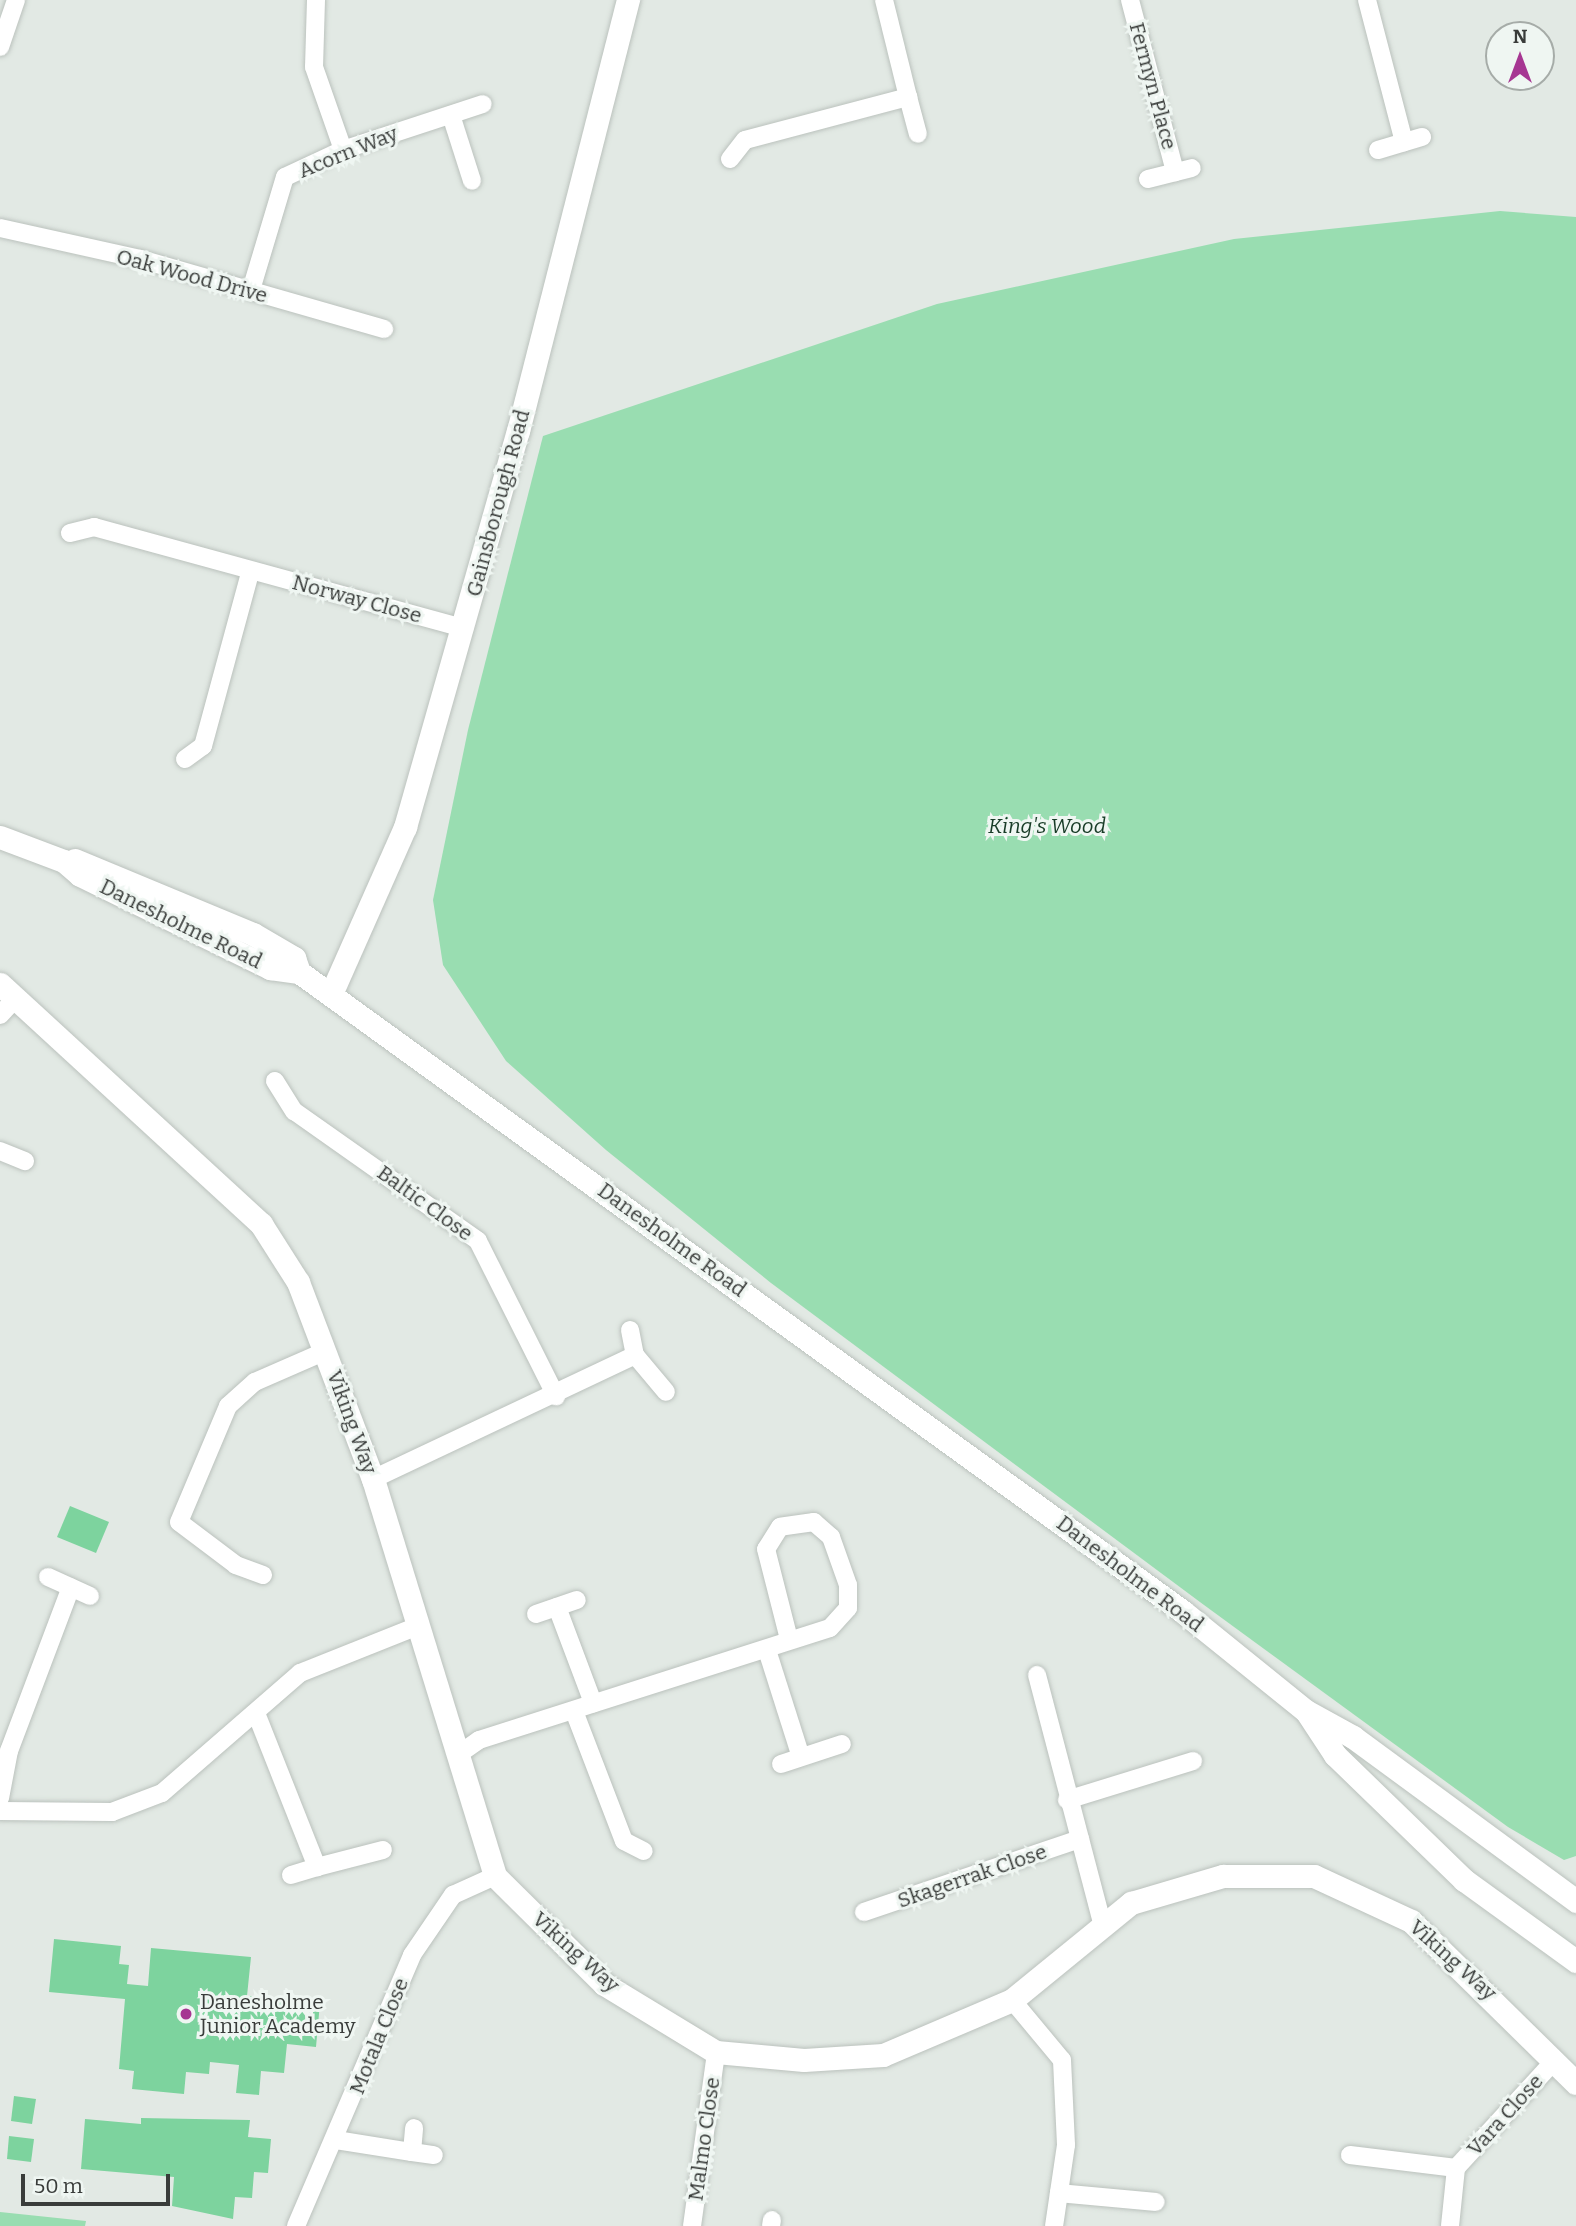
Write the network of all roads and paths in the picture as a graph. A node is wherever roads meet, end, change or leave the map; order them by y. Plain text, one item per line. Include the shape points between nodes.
1 (16, 0) edge
2 (316, 0) edge
3 (628, 0) edge
4 (884, 0) edge
5 (1130, 0) edge
6 (1367, 0) edge
7 (0, 47) edge
8 (908, 97) junction
9 (483, 104) dead end
10 (451, 115) junction
11 (918, 134) dead end
12 (1422, 137) dead end
13 (1404, 142) junction
14 (342, 150) junction
15 (1378, 150) dead end
16 (730, 159) dead end
17 (1148, 179) dead end
18 (471, 181) dead end
19 (0, 228) edge
20 (250, 290) junction
21 (384, 329) dead end
22 (70, 533) dead end
23 (250, 573) junction
24 (464, 628) junction
25 (185, 759) dead end
26 (0, 837) edge
27 (8, 991) edge
28 (331, 994) junction
29 (0, 1015) edge
30 (275, 1081) dead end
31 (0, 1151) edge
32 (25, 1161) dead end
33 (630, 1329) dead end
34 (326, 1351) junction
35 (635, 1355) junction
36 (666, 1392) dead end
37 (556, 1396) junction
38 (373, 1479) junction
39 (263, 1575) dead end
40 (48, 1577) dead end
41 (71, 1587) junction
42 (90, 1596) dead end
43 (577, 1600) dead end
44 (557, 1607) junction
45 (536, 1614) dead end
46 (418, 1626) junction
47 (789, 1639) junction
48 (767, 1650) junction
49 (1037, 1675) dead end
50 (593, 1703) junction
51 (574, 1711) junction
52 (1306, 1711) junction
53 (256, 1713) junction
54 (842, 1744) dead end
55 (462, 1752) junction
56 (801, 1757) junction
57 (1193, 1761) dead end
58 (781, 1764) dead end
59 (0, 1798) edge
60 (1067, 1800) junction
61 (0, 1811) edge
62 (1080, 1839) junction
63 (383, 1850) dead end
64 (644, 1851) dead end
65 (317, 1867) junction
66 (291, 1875) dead end
67 (495, 1876) junction
68 (1576, 1901) edge
69 (864, 1912) dead end
70 (1102, 1923) junction
71 (1576, 1959) edge
72 (1012, 2000) junction
73 (716, 2052) junction
74 (1554, 2061) junction
75 (1576, 2083) edge
76 (414, 2128) dead end
77 (336, 2140) junction
78 (412, 2152) junction
79 (434, 2155) dead end
80 (1350, 2155) dead end
81 (1456, 2168) junction
82 (1059, 2193) junction
83 (1156, 2202) dead end
84 (296, 2226) edge
85 (692, 2226) edge
86 (1054, 2226) edge
87 (1450, 2226) edge

1 - 7 street
2 - 14 street via 314,67
3 - 24 street, Gainsborough Road
4 - 8 street
5 - 17 street, Fermyn Place via 1184,170
6 - 13 street
8 - 11 street
8 - 16 street via 745,140
9 - 10 street, Acorn Way
10 - 14 street, Acorn Way
10 - 18 street
12 - 13 street
13 - 15 street
14 - 20 street, Acorn Way via 280,185
19 - 20 street, Oak Wood Drive
20 - 21 street, Oak Wood Drive
22 - 23 street, Norway Close via 94,527
23 - 24 street, Norway Close
23 - 25 street via 203,746
24 - 28 street, Gainsborough Road via 405,827
26 - 28 street, Danesholme Road via 64,861 80,875 270,968 299,972
27 - 29 street
27 - 34 street, Viking Way via 261,1224 298,1282
28 - 52 street, Danesholme Road via 1170,1602
30 - 37 street, Baltic Close via 295,1111 478,1241
31 - 32 street
33 - 35 street
34 - 38 street, Viking Way
34 - 39 street via 255,1382 228,1406 179,1522 236,1565
35 - 36 street
35 - 37 street
37 - 38 street
38 - 46 street, Viking Way
40 - 41 street
41 - 42 street
41 - 59 street via 9,1751
43 - 44 street
44 - 45 street
44 - 50 street
46 - 53 street via 300,1673
46 - 55 street, Viking Way
47 - 47 street via 766,1549 780,1527 814,1522 838,1554 848,1608 830,1628
47 - 48 street
48 - 50 street
48 - 56 street
49 - 60 street
50 - 51 street
51 - 55 street via 479,1740
51 - 64 street via 624,1841
52 - 68 street, Danesholme Road via 1353,1737
52 - 71 street, Danesholme Road via 1335,1755 1464,1880
53 - 61 street via 162,1793 113,1812
53 - 65 street
54 - 56 street
55 - 67 street, Viking Way
56 - 58 street
57 - 60 street
60 - 62 street
62 - 69 street, Skagerrak Close
62 - 70 street
63 - 65 street
65 - 66 street
67 - 73 street, Viking Way via 604,1984
67 - 77 street, Motala Close via 453,1895 438,1910 412,1955
70 - 72 street, Viking Way
70 - 74 street, Viking Way via 1169,1888 1223,1876 1314,1876 1411,1921
72 - 73 street, Viking Way via 883,2055 804,2060
72 - 82 street via 1062,2060 1068,2095
73 - 85 street, Malmo Close
74 - 75 street, Viking Way
74 - 81 street, Vara Close
76 - 78 street
77 - 78 street
77 - 84 street, Motala Close
78 - 79 street
80 - 81 street, Vara Close
81 - 87 street, Vara Close
82 - 83 street
82 - 86 street

